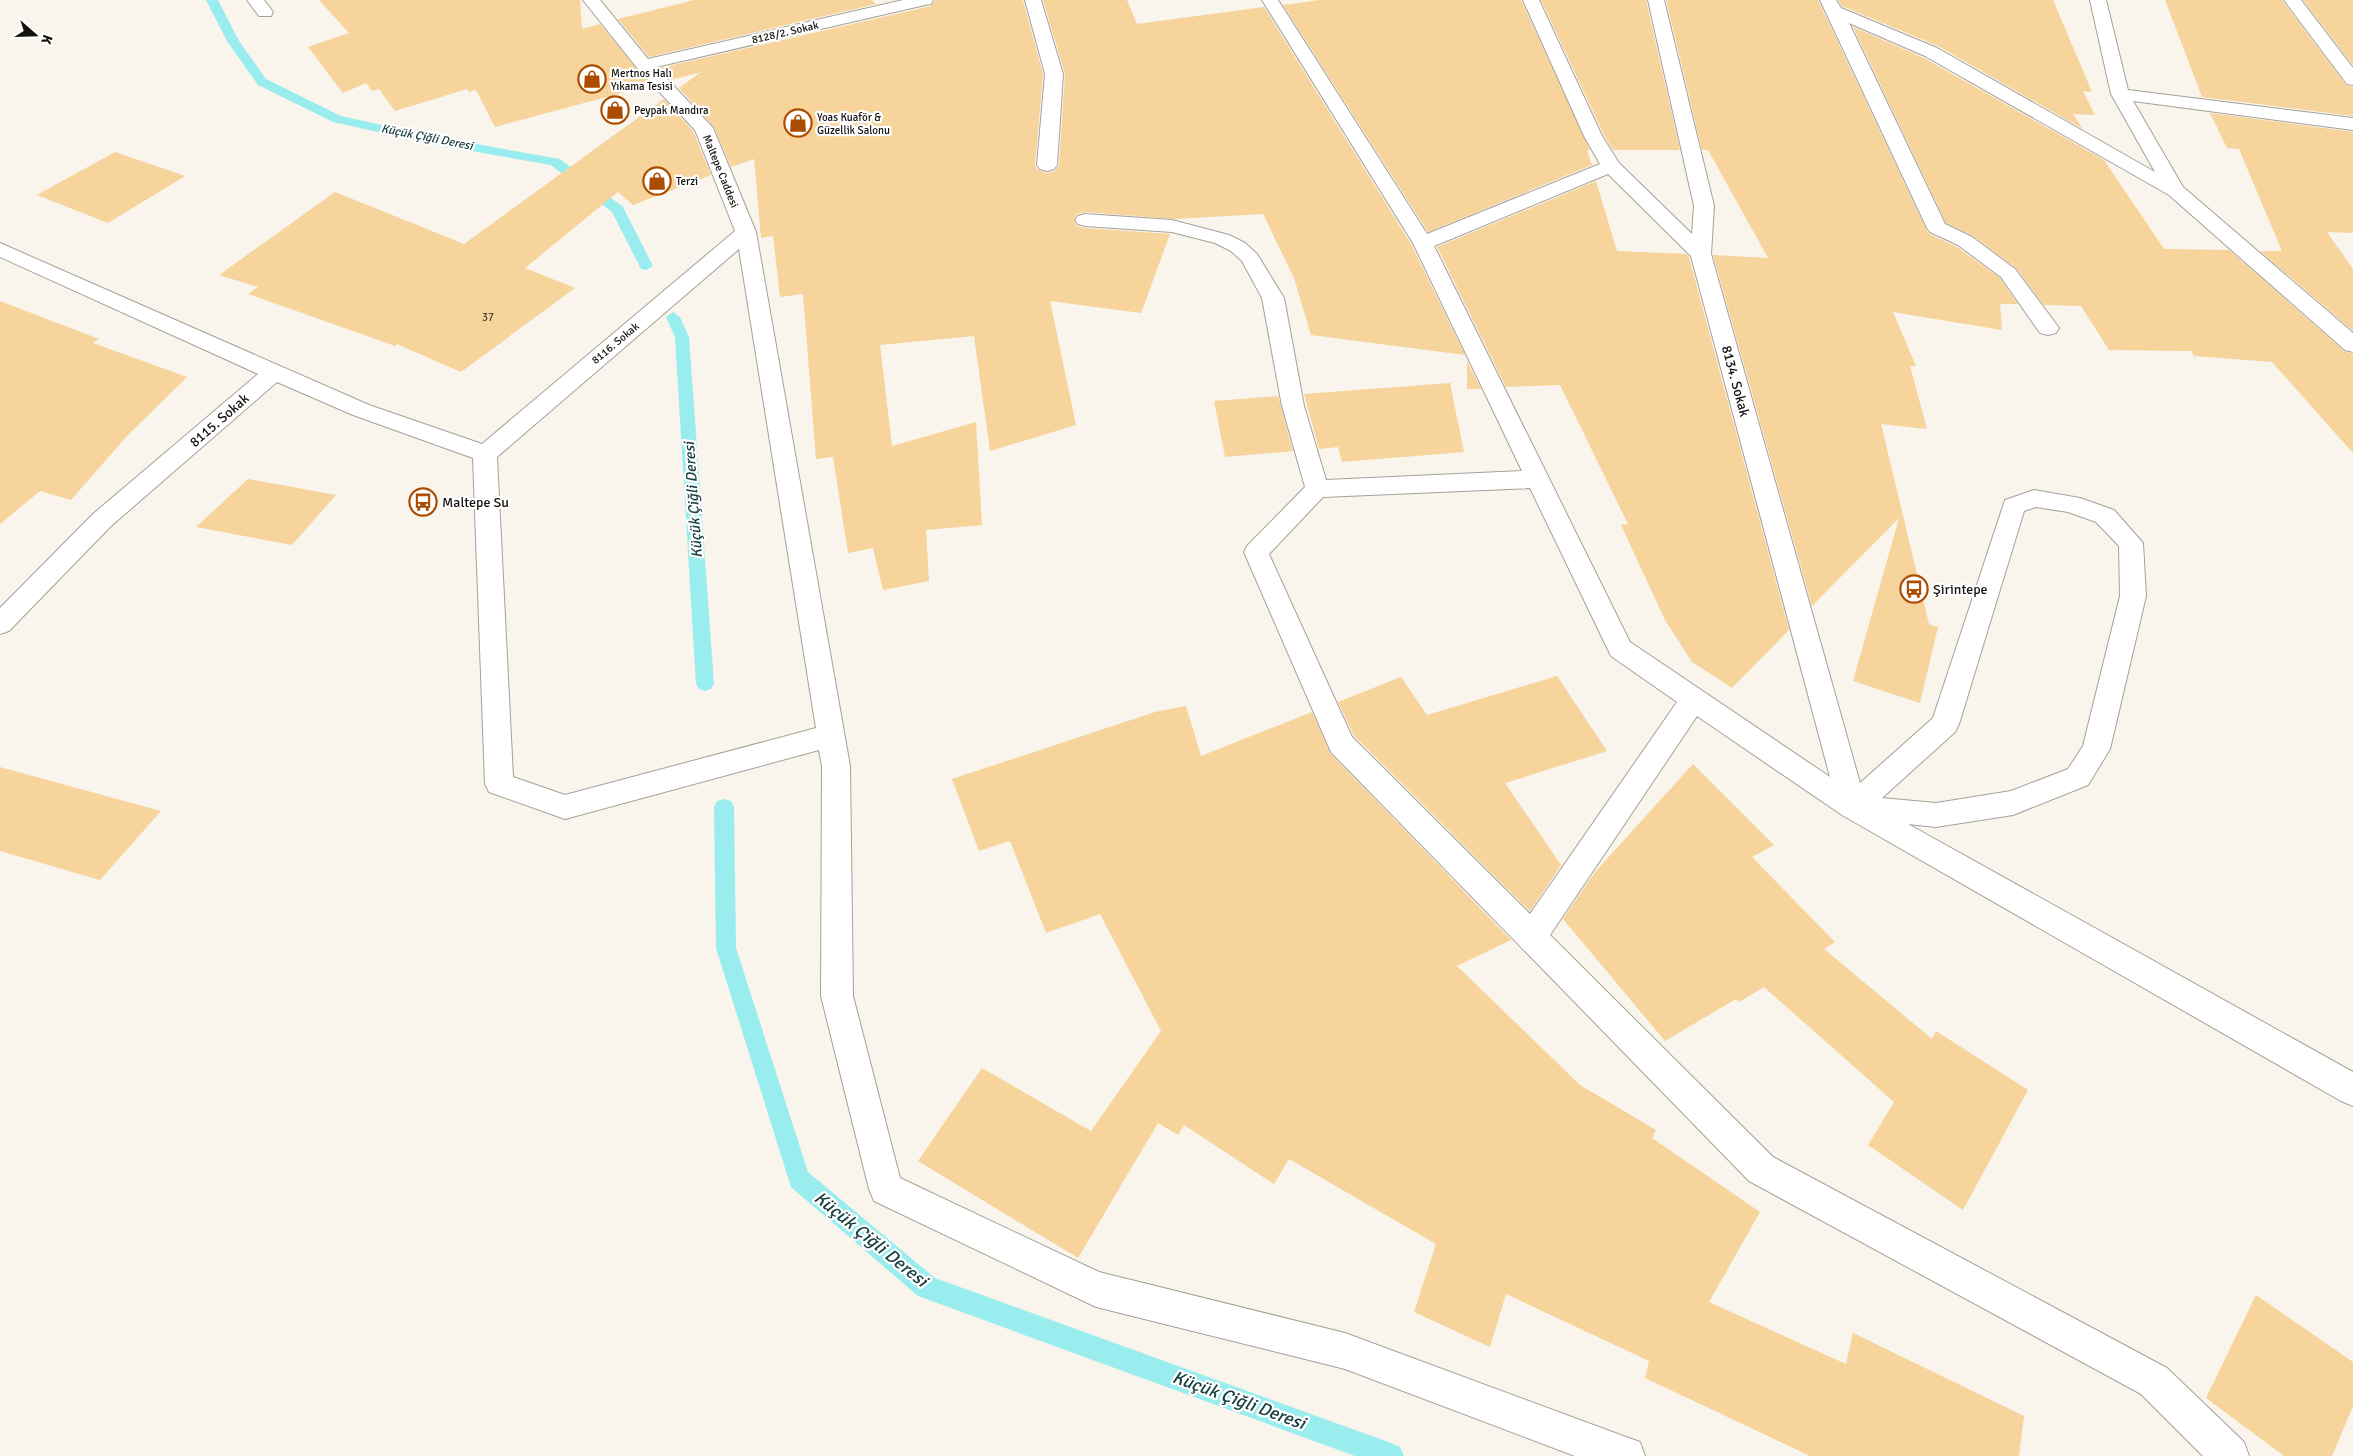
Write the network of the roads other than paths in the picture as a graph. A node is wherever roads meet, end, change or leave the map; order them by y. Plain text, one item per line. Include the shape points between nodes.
1 (591, 0) edge
2 (925, 0) edge
3 (1033, 0) edge
4 (1270, 0) edge
5 (1532, 0) edge
6 (1656, 0) edge
7 (2098, 0) edge
8 (2292, 0) edge
9 (1832, 6) edge
10 (644, 65) junction
11 (2353, 80) edge
12 (2120, 94) junction
13 (2353, 124) edge
14 (1047, 165) dead end
15 (1611, 166) junction
16 (2175, 190) junction
17 (1085, 220) dead end
18 (746, 232) junction
19 (1423, 243) junction
20 (0, 249) edge
21 (1701, 254) junction
22 (2048, 328) dead end
23 (2353, 345) edge
24 (274, 372) junction
25 (485, 454) junction
26 (1537, 479) junction
27 (1317, 489) junction
28 (0, 624) edge
29 (1694, 698) junction
30 (829, 736) junction
31 (1852, 806) junction
32 (1531, 938) junction
33 (2353, 1090) edge
34 (1626, 1456) edge
35 (2230, 1456) edge

1 - 10 street, Maltepe Caddesi
2 - 10 street, 8128/2. Sokak
3 - 14 street via 1054,74
4 - 19 street
5 - 15 street via 1593,136
6 - 21 street via 1704,206
7 - 12 street
8 - 11 street
9 - 16 street via 1932,52
9 - 22 street via 1937,228 1966,241 2008,273
10 - 18 street, Maltepe Caddesi via 704,128
12 - 13 street
12 - 16 street
15 - 19 street
15 - 21 street
16 - 23 street
17 - 27 street via 1172,226 1222,239 1250,258 1273,298 1293,406
18 - 25 street, 8116. Sokak
18 - 30 street, Maltepe Caddesi
19 - 26 street
20 - 24 street
21 - 31 street, 8134. Sokak
24 - 25 street via 360,410
24 - 28 street, 8115. Sokak via 102,520
25 - 30 street via 499,784 566,807
26 - 27 street
26 - 29 street via 1620,649
27 - 32 street via 1256,552 1341,744
29 - 31 street
29 - 32 street
30 - 34 street, Maltepe Caddesi via 836,766 838,996 886,1189 1096,1289 1345,1351
31 - 31 street via 1936,815 2012,804 2078,777 2096,750 2133,596 2131,543 2105,516 2071,504 2034,498 2014,506 1945,724
31 - 33 street
32 - 35 street via 1761,1169 2154,1381

